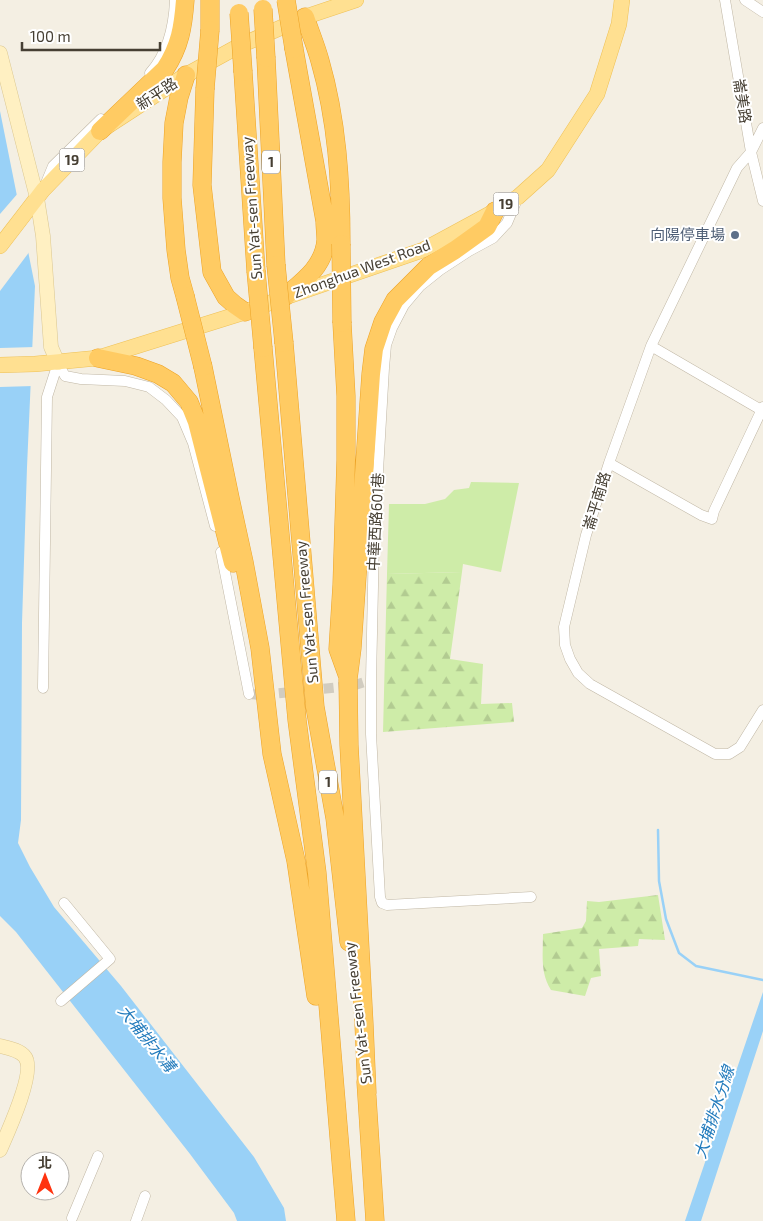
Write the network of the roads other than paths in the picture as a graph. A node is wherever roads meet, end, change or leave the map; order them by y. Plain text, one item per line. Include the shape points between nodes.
1 (175, 0) edge
2 (185, 0) edge
3 (210, 0) edge
4 (286, 0) edge
5 (356, 0) edge
6 (622, 0) edge
7 (725, 0) edge
8 (745, 0) edge
9 (262, 4) edge
10 (239, 7) edge
11 (763, 12) edge
12 (305, 17) junction
13 (0, 53) edge
14 (186, 75) junction
15 (763, 128) edge
16 (100, 131) junction
17 (751, 152) junction
18 (40, 194) junction
19 (518, 197) junction
20 (763, 201) edge
21 (495, 211) junction
22 (0, 246) edge
23 (283, 298) junction
24 (245, 312) junction
25 (651, 346) junction
26 (98, 358) junction
27 (58, 363) junction
28 (0, 365) edge
29 (763, 409) edge
30 (609, 463) junction
31 (348, 679) junction
32 (43, 688) dead end
33 (249, 694) dead end
34 (763, 710) edge
35 (272, 754) junction
36 (531, 897) dead end
37 (64, 903) dead end
38 (63, 999) dead end
39 (332, 1043) junction
40 (0, 1046) edge
41 (367, 1093) junction
42 (0, 1150) edge
43 (98, 1156) dead end
44 (145, 1196) dead end
45 (72, 1218) dead end
46 (136, 1221) edge
47 (346, 1221) edge
48 (375, 1221) edge

1 - 18 street via 168,42 157,65 53,166
2 - 16 highway via 182,33 166,69
3 - 24 highway, bridge via 202,185 212,272 226,297
4 - 23 highway, bridge via 326,240 322,257 313,272
5 - 12 main road, 新平路 / 19
6 - 19 main road, Zhonghua West Road / 19 via 620,24 597,94 548,170
7 - 17 street, 崙美路
8 - 11 street
9 - 41 highway, Sun Yat-sen Freeway / 1, bridge via 276,265 315,707 335,818
10 - 39 highway, Sun Yat-sen Freeway / 1, bridge via 256,271 288,628
12 - 14 main road, 新平路 / 19 via 237,47
12 - 31 highway, bridge via 320,60 332,112 341,200 346,460 338,649
13 - 18 street
14 - 16 main road, 新平路 / 19
14 - 35 highway, bridge via 174,123 172,198 176,250 244,562 260,648
15 - 17 street, 崙平南路
16 - 18 main road, 新平路 / 19
17 - 20 street, 崙美路
17 - 25 street, 崙平南路 via 736,168
18 - 22 main road, 新平路 / 19
18 - 27 street via 52,347
19 - 21 main road, Zhonghua West Road / 19
19 - 36 street, 中華西路601巷 via 507,223 493,238 420,286 404,305 386,345 374,540 371,734 382,903
21 - 23 main road, Zhonghua West Road / 19 via 423,250
21 - 31 highway via 487,227 429,266 395,300 374,349
23 - 24 main road, Zhonghua West Road / 19
24 - 26 main road, Zhonghua West Road / 19
25 - 29 street
25 - 30 street, 崙平南路
26 - 27 main road, Zhonghua West Road / 19
26 - 35 highway via 158,374 173,383 189,402 197,422 236,576
27 - 28 main road, Zhonghua West Road / 19
27 - 32 street via 47,397
27 - 33 street via 65,376 125,381 150,387 182,417 193,443 224,564
29 - 30 street via 712,519
30 - 34 street, 崙平南路 via 586,535 564,627 565,645 578,673 590,684 715,754 729,754 740,748
31 - 41 highway
35 - 39 highway via 296,861 320,1020
37 - 38 street via 110,959
39 - 47 highway, Sun Yat-sen Freeway / 1
40 - 42 street via 21,1053 28,1066 14,1119
41 - 48 highway, Sun Yat-sen Freeway / 1
43 - 45 street
44 - 46 street

